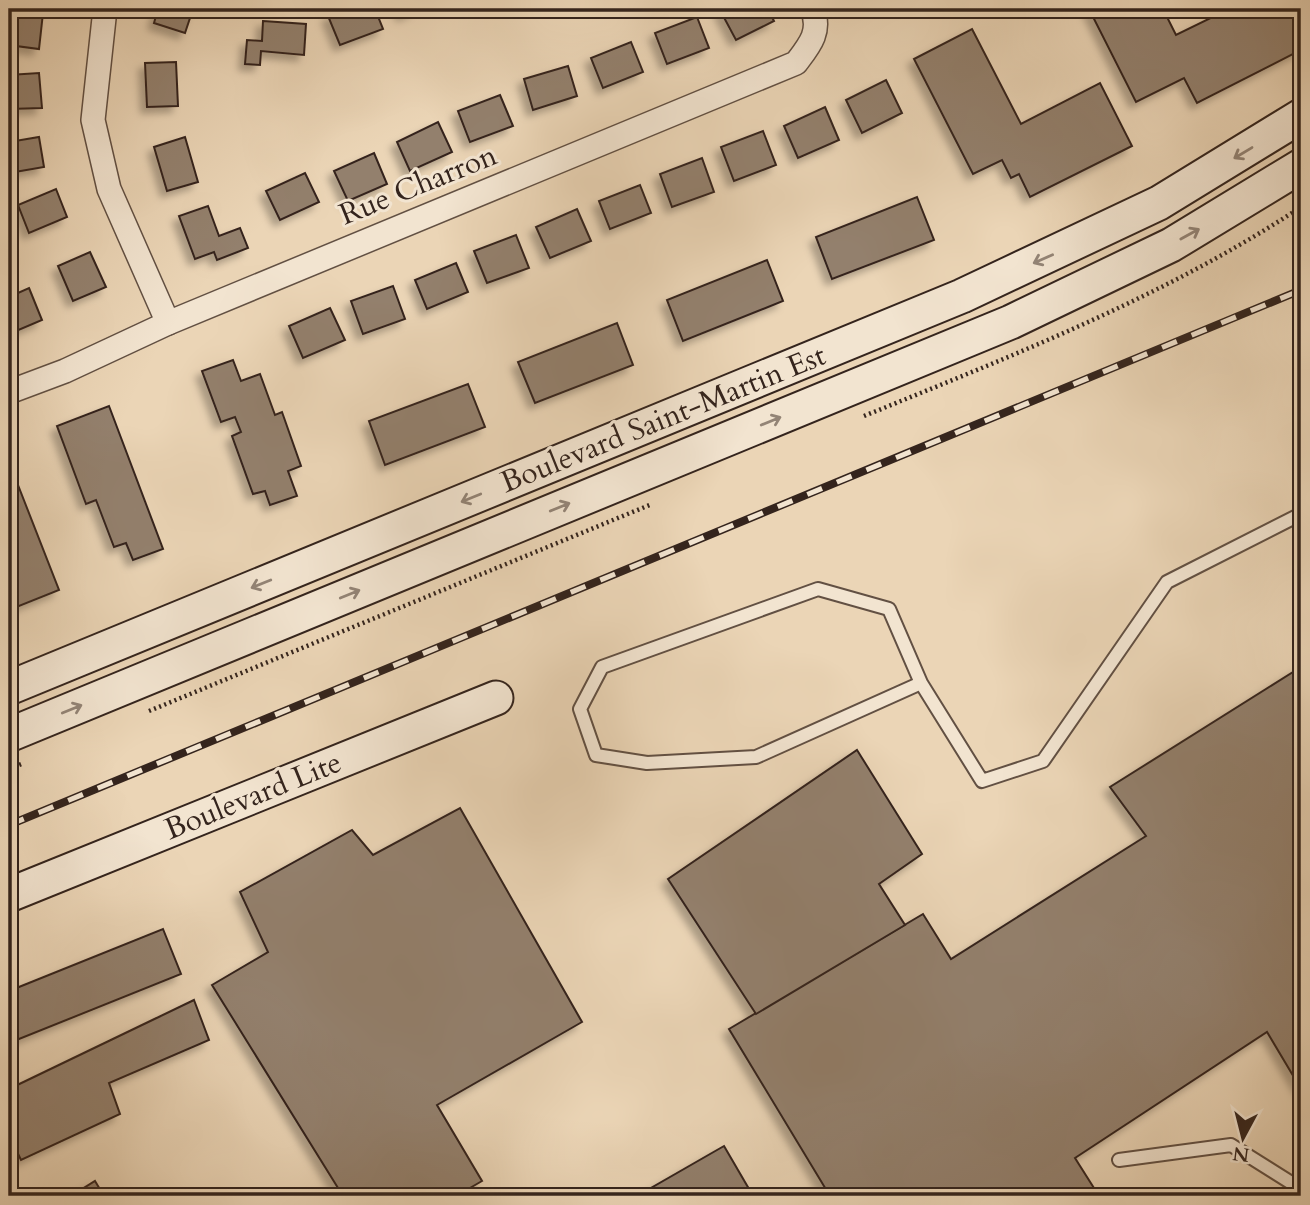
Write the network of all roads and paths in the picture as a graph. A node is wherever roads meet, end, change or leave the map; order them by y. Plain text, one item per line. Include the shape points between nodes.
1 (105, 9) edge
2 (812, 9) edge
3 (1301, 116) edge
4 (1301, 166) edge
5 (168, 323) junction
6 (9, 392) edge
7 (1301, 514) edge
8 (921, 683) junction
9 (9, 688) edge
10 (496, 698) dead end
11 (9, 735) edge
12 (9, 895) edge
13 (1119, 1160) dead end
14 (1301, 1189) edge

1 - 5 street via 93,120 109,189
2 - 5 street, Rue Charron via 817,18 814,40 796,63
3 -> 9 main road, Boulevard Saint-Martin Est via 1159,202 962,296
11 -> 4 main road, Boulevard Saint-Martin Est via 1011,322 1144,259
5 - 6 street, Rue Charron via 65,372
7 - 8 lane via 1167,582 1044,761 982,781
8 - 8 lane via 889,609 818,589 602,667 580,709 596,755 647,763 756,757
10 - 12 main road, Boulevard Lite
13 - 14 lane via 1231,1145

